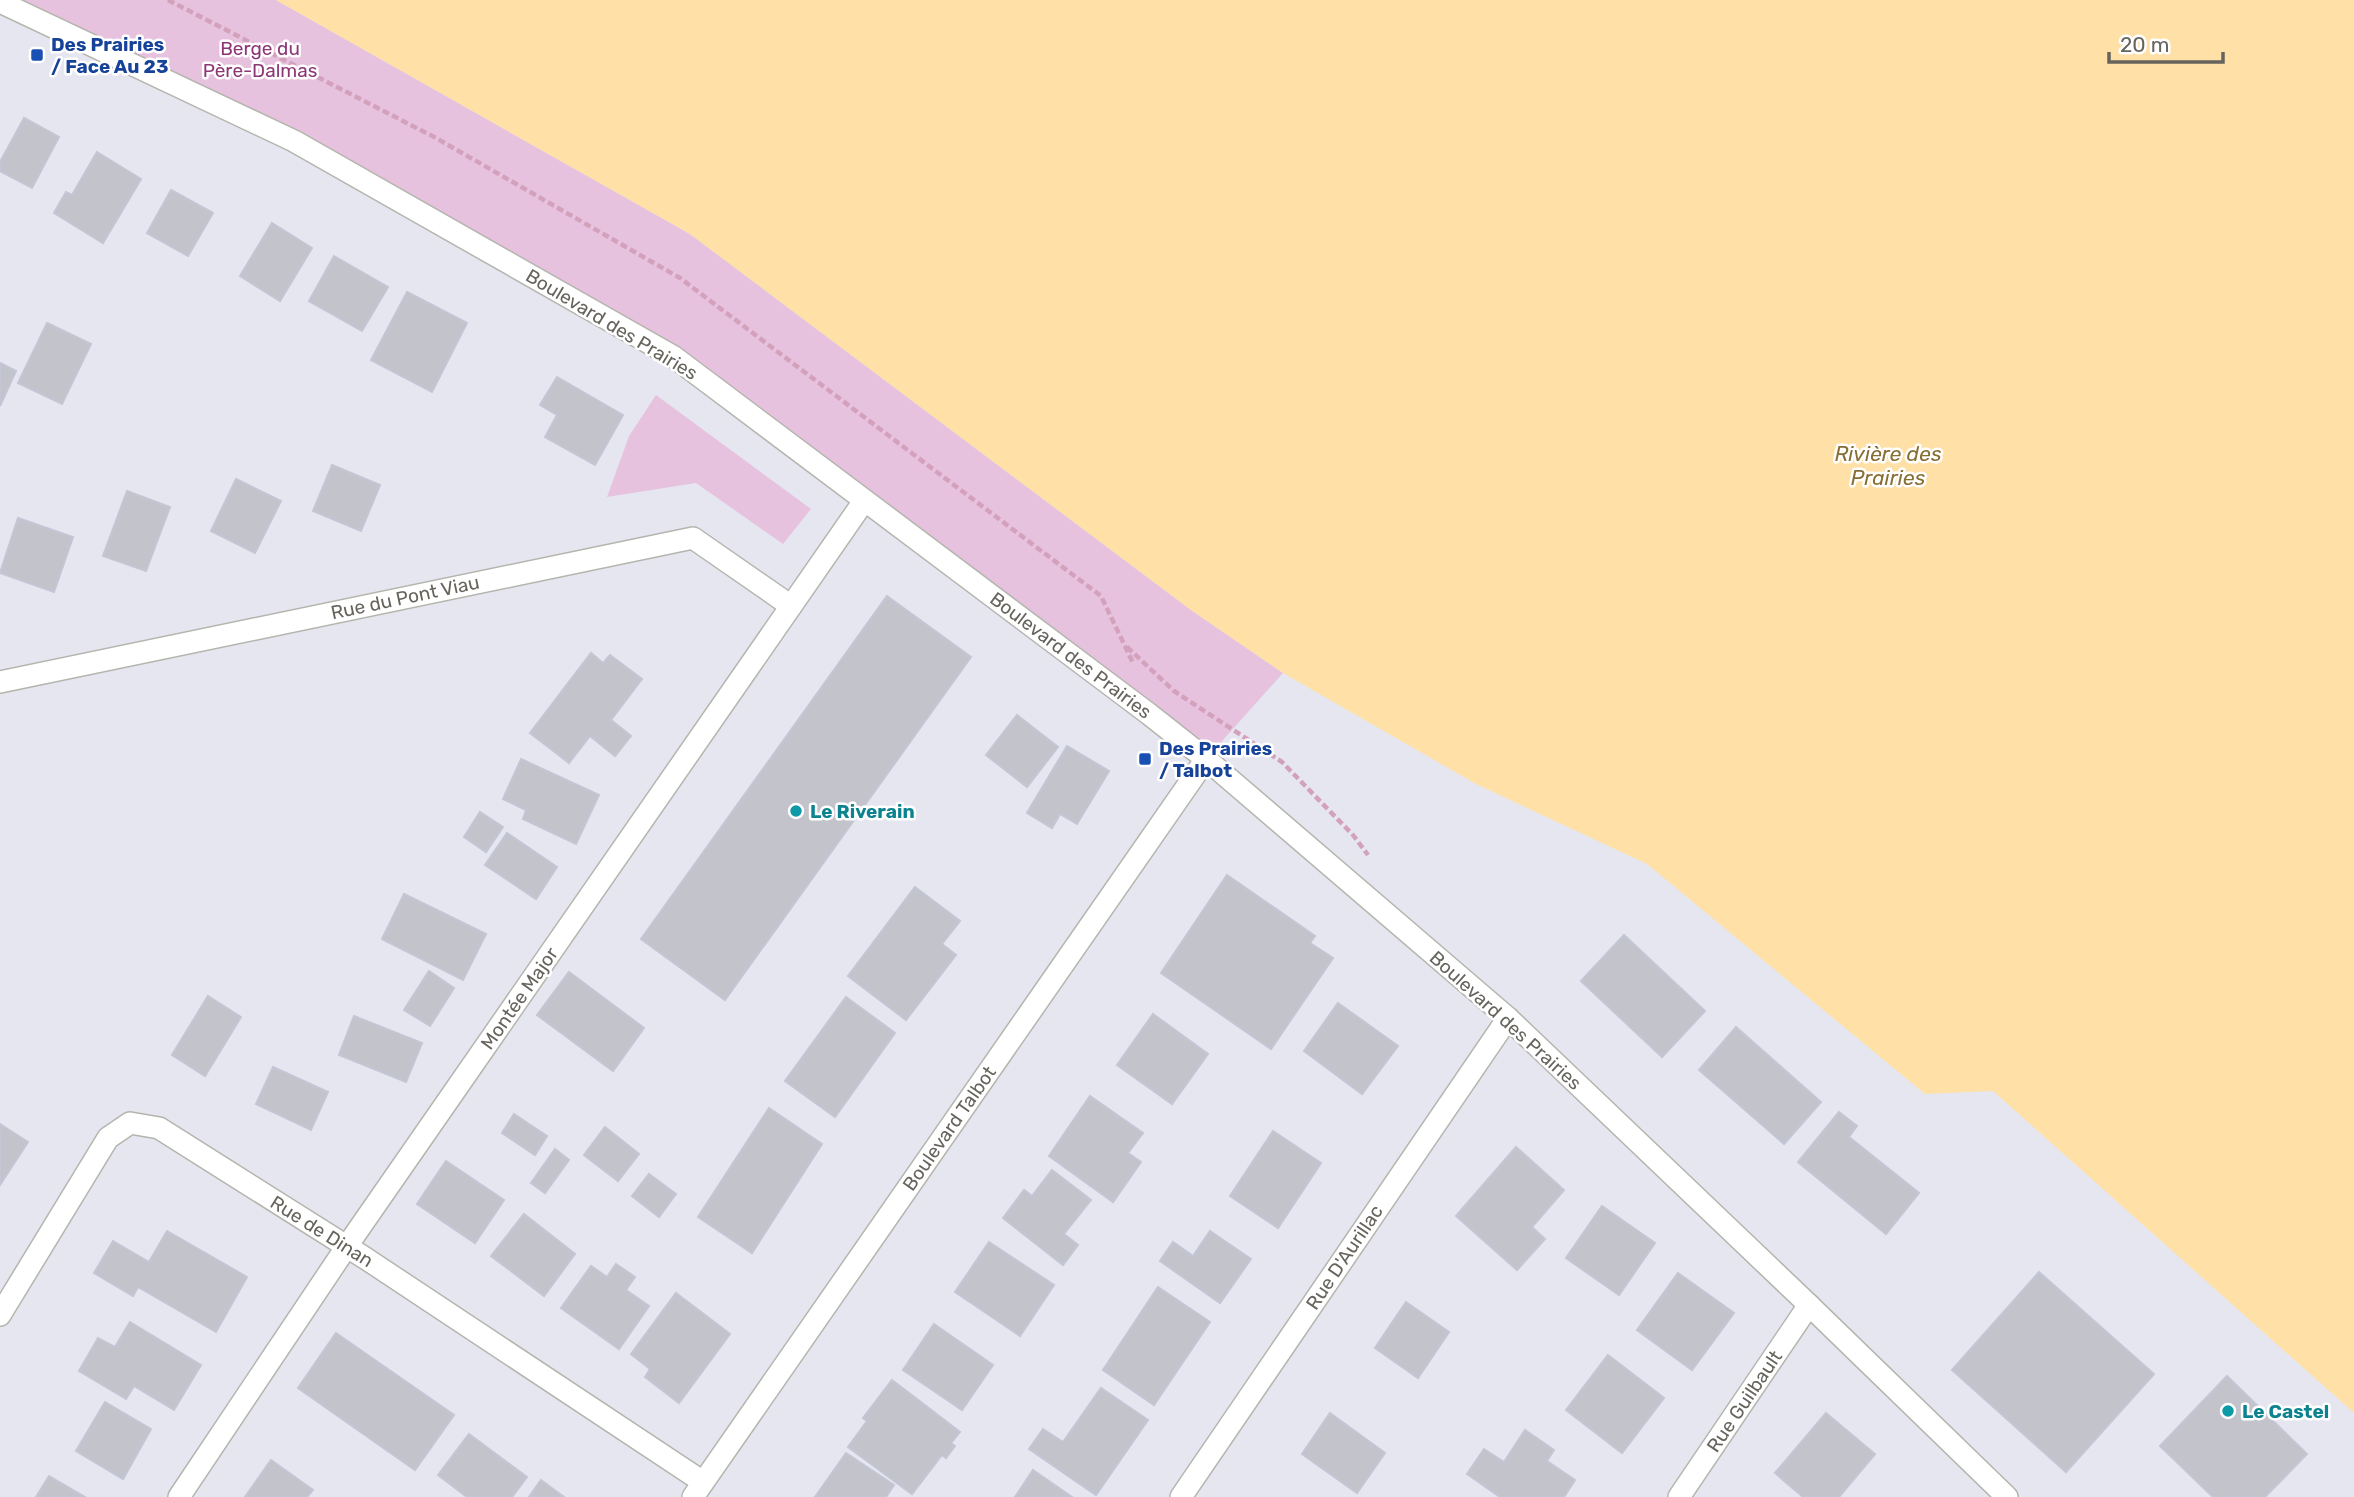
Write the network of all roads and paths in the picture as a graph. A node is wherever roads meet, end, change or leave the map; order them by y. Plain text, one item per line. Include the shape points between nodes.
1 (168, 0) edge
2 (0, 2) edge
3 (864, 501) junction
4 (791, 606) junction
5 (0, 682) edge
6 (1149, 714) junction
7 (1206, 759) junction
8 (1508, 1018) junction
9 (347, 1246) junction
10 (1809, 1305) junction
11 (0, 1315) edge
12 (698, 1489) edge
13 (179, 1497) edge
14 (1181, 1497) edge
15 (1679, 1497) edge
16 (2007, 1497) edge

1 - 6 path via 436,138 680,278 1101,596 1141,680
2 - 3 street, Boulevard des Prairies via 294,141 674,357
3 - 4 street, Montée Major
3 - 6 street, Boulevard des Prairies
4 - 5 street, Rue du Pont Viau via 693,538
4 - 9 street, Montée Major
6 - 7 street, Boulevard des Prairies
7 - 8 street, Boulevard des Prairies
7 - 12 street, Boulevard Talbot
8 - 10 street, Boulevard des Prairies
8 - 14 street, Rue D'Aurillac
9 - 11 street, Rue de Dinan via 159,1128 130,1123 108,1138
9 - 12 street, Rue de Dinan
9 - 13 street, Montée Major
10 - 15 street, Rue Guilbault
10 - 16 street, Boulevard des Prairies

